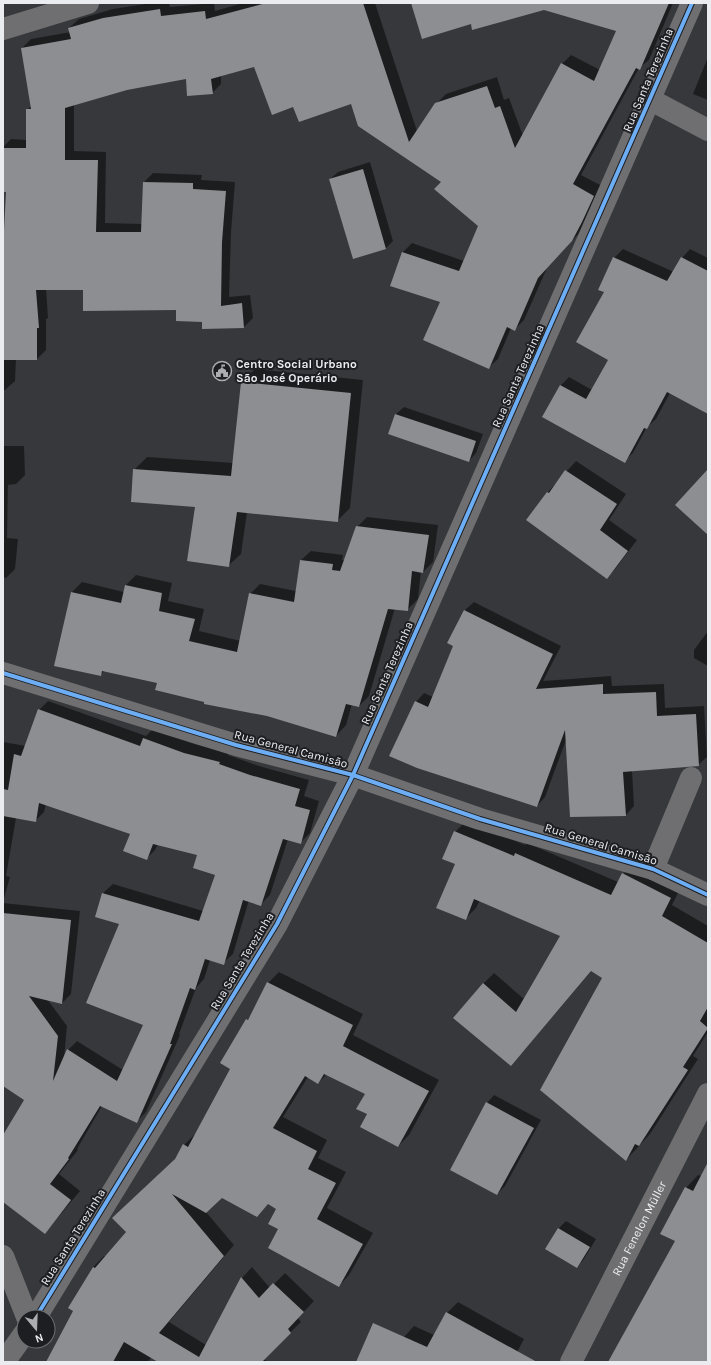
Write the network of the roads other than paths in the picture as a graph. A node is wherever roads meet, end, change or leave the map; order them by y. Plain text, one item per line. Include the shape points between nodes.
1 (88, 3) edge
2 (692, 3) edge
3 (3, 29) edge
4 (651, 100) junction
5 (708, 130) edge
6 (3, 673) edge
7 (353, 775) junction
8 (691, 778) dead end
9 (654, 870) junction
10 (708, 895) edge
11 (708, 1094) edge
12 (3, 1256) edge
13 (24, 1309) edge
14 (41, 1309) edge
15 (16, 1345) edge
16 (4, 1362) edge
17 (571, 1362) edge

1 - 3 street
2 - 4 street, Rua Santa Terezinha
4 - 5 street
4 - 7 street, Rua Santa Terezinha
6 - 7 street, Rua General Camisão via 236,745
7 - 9 street, Rua General Camisão via 480,819
7 - 14 street, Rua Santa Terezinha via 277,924
8 - 9 street
9 - 10 street, Rua General Camisão
11 - 17 street, Rua Fenelon Müller
12 - 13 street
15 - 16 street

